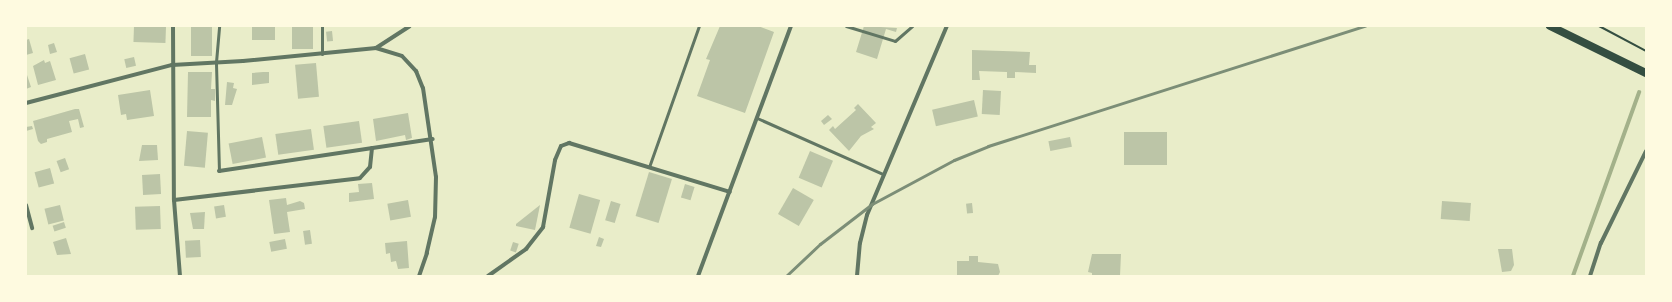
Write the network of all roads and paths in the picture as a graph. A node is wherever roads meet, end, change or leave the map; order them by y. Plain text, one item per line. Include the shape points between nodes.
1 (173, 26) edge
2 (219, 26) edge
3 (322, 26) edge
4 (410, 26) edge
5 (699, 26) edge
6 (791, 26) edge
7 (846, 26) edge
8 (912, 26) edge
9 (947, 26) edge
10 (1550, 26) edge
11 (1599, 26) edge
12 (376, 48) junction
13 (1646, 51) edge
14 (322, 54) junction
15 (216, 62) junction
16 (172, 65) junction
17 (1646, 73) edge
18 (26, 104) edge
19 (757, 118) junction
20 (432, 139) junction
21 (372, 148) junction
22 (1646, 151) edge
23 (649, 167) junction
24 (219, 171) joint
25 (883, 174) junction
26 (730, 192) junction
27 (174, 200) junction
28 (26, 205) edge
29 (32, 228) dead end
30 (180, 276) edge
31 (419, 276) edge
32 (488, 276) edge
33 (698, 276) edge
34 (857, 276) edge
35 (1590, 276) edge

1 - 16 street
2 - 15 lane
3 - 14 lane
4 - 12 street
5 - 23 lane
6 - 19 street
7 - 8 lane via 895,42
9 - 25 street
10 - 17 main road
11 - 13 path
12 - 14 street
12 - 20 street via 402,56 416,71 423,88
14 - 15 street
15 - 16 street
15 - 24 lane
16 - 18 street
16 - 27 street
19 - 25 lane
19 - 26 street
20 - 21 street
20 - 31 street via 436,177 435,217
21 - 24 street
21 - 27 street via 370,167 360,178
22 - 35 street via 1601,243
23 - 26 street
23 - 32 street via 569,143 561,146 555,160 543,227 526,250
25 - 34 street via 864,226
26 - 33 street
27 - 30 street
28 - 29 street

